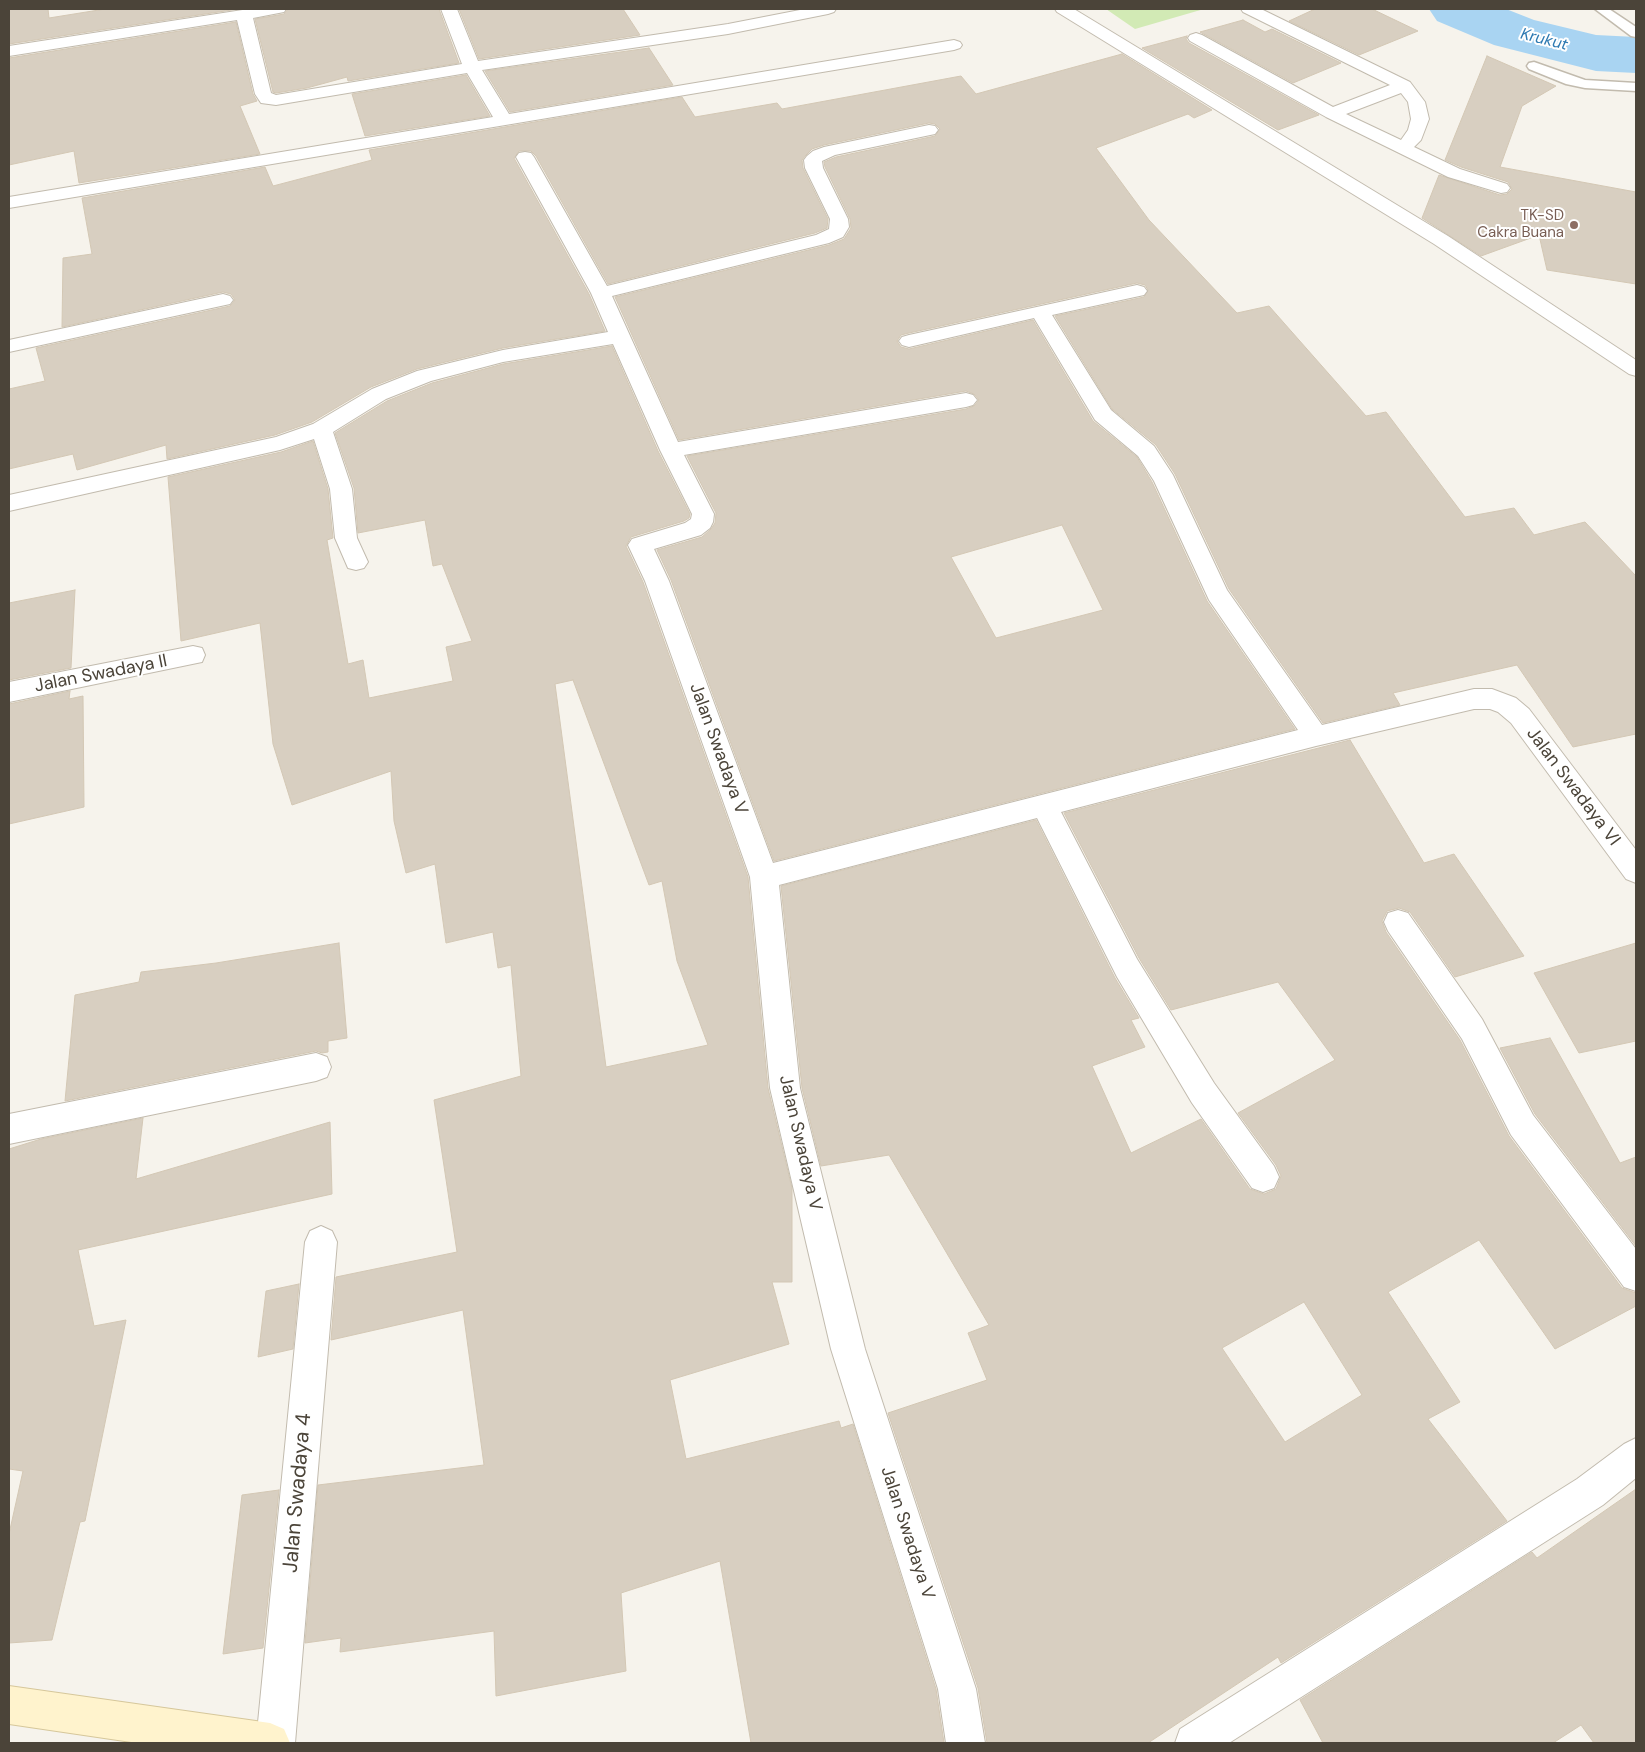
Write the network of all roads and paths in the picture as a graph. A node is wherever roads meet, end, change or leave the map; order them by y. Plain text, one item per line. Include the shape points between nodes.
1 (278, 9) edge
2 (449, 9) edge
3 (828, 9) edge
4 (1063, 9) edge
5 (1249, 9) edge
6 (1601, 9) edge
7 (244, 15) junction
8 (1636, 33) edge
9 (1196, 38) dead end
10 (954, 45) dead end
11 (9, 51) edge
12 (472, 66) junction
13 (1534, 66) dead end
14 (1404, 86) junction
15 (1636, 86) edge
16 (1332, 113) junction
17 (504, 120) junction
18 (929, 130) dead end
19 (1402, 148) junction
20 (525, 157) dead end
21 (1502, 188) dead end
22 (9, 203) edge
23 (1137, 292) dead end
24 (601, 294) junction
25 (223, 300) dead end
26 (1040, 311) junction
27 (621, 336) junction
28 (909, 341) dead end
29 (9, 346) edge
30 (1636, 369) edge
31 (966, 400) dead end
32 (321, 429) junction
33 (671, 450) junction
34 (9, 502) edge
35 (356, 562) dead end
36 (193, 655) dead end
37 (9, 692) edge
38 (1316, 736) junction
39 (1044, 806) junction
40 (1636, 871) edge
41 (764, 877) junction
42 (1398, 922) dead end
43 (316, 1067) dead end
44 (9, 1129) edge
45 (1263, 1177) dead end
46 (321, 1242) dead end
47 (1636, 1275) edge
48 (1636, 1456) edge
49 (9, 1705) edge
50 (270, 1743) edge
51 (275, 1743) edge
52 (966, 1743) edge
53 (1194, 1743) edge

1 - 7 street
2 - 12 street
3 - 12 street via 725,22
4 - 30 street via 1441,240
5 - 14 street
6 - 8 lane
7 - 11 street
7 - 12 street via 263,94 267,99 289,99
9 - 16 street
10 - 17 street
12 - 17 street
13 - 15 lane via 1586,84
14 - 16 street
14 - 19 street via 1416,102 1420,119 1412,140
16 - 19 street
17 - 22 street
18 - 24 street via 830,151 813,160 839,219 840,227 836,233
19 - 21 street via 1454,173
20 - 24 street via 562,218
23 - 26 street
24 - 27 street
25 - 29 street
26 - 28 street
26 - 38 street via 1103,415 1146,451 1165,480 1217,594
27 - 32 street via 503,356 424,376 379,394
27 - 33 street
31 - 33 street
32 - 34 street via 280,443
32 - 35 street via 341,489 346,538
33 - 41 street, Jalan Swadaya V via 703,514 702,522 693,529 640,545 657,581
36 - 37 street, Jalan Swadaya II
38 - 39 street
38 - 40 street, Jalan Swadaya VI via 1474,699 1492,699 1507,705 1520,716
39 - 41 street
39 - 45 street via 1127,968 1203,1093
41 - 52 street, Jalan Swadaya V via 785,1088 848,1349 957,1689
42 - 47 street via 1472,1029 1522,1124
43 - 44 street
46 - 51 street, Jalan Swadaya 4
48 - 53 street via 1590,1492
49 - 50 main road

